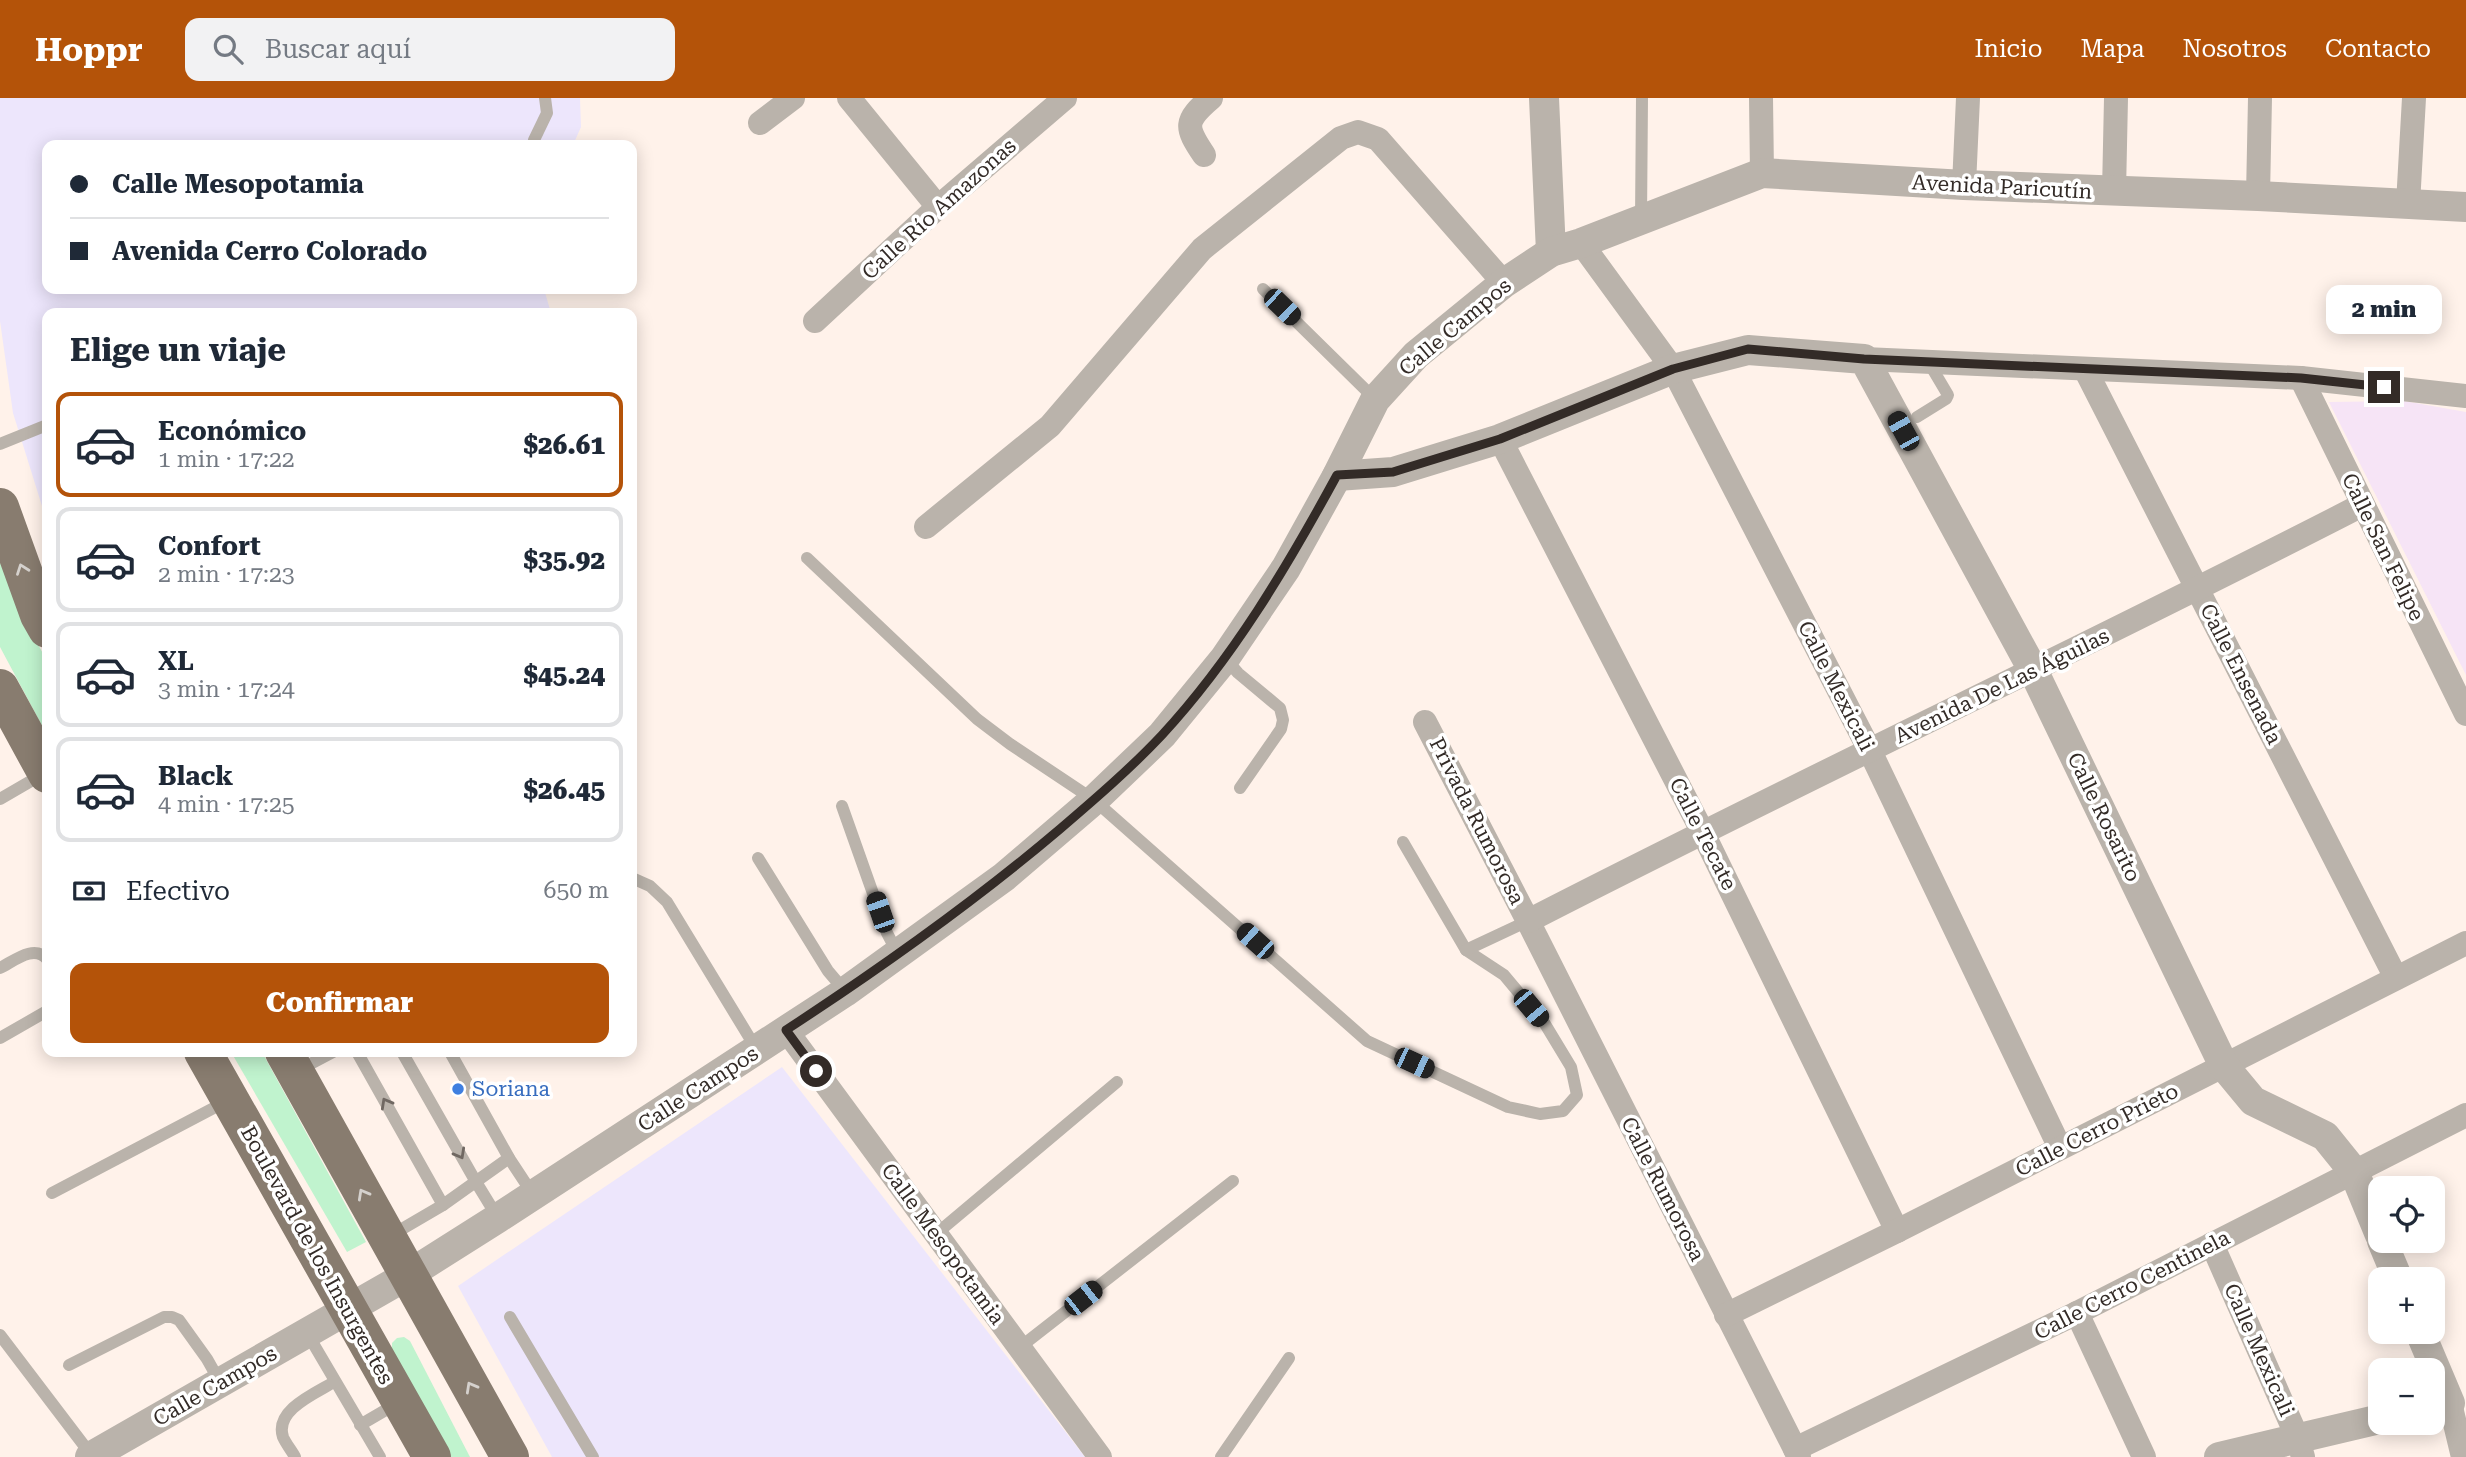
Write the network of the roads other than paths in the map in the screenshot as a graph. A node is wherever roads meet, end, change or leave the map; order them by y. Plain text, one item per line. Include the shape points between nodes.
1 (545, 98) edge
2 (793, 98) edge
3 (849, 98) edge
4 (1211, 98) edge
5 (1544, 98) edge
6 (1642, 98) edge
7 (1760, 98) edge
8 (1968, 98) edge
9 (2116, 98) edge
10 (2260, 98) edge
11 (2414, 98) edge
12 (1058, 100) edge
13 (760, 123) dead end
14 (534, 140) dead end
15 (1204, 155) dead end
16 (1762, 173) junction
17 (1964, 185) junction
18 (2114, 192) junction
19 (2259, 196) junction
20 (2408, 204) junction
21 (938, 207) junction
22 (2466, 207) edge
23 (1641, 220) junction
24 (1581, 243) junction
25 (1551, 252) junction
26 (1504, 282) junction
27 (1263, 289) dead end
28 (815, 321) dead end
29 (1864, 359) junction
30 (1929, 362) junction
31 (1673, 369) junction
32 (2085, 369) junction
33 (2301, 378) junction
34 (2466, 396) edge
35 (1375, 400) junction
36 (1917, 417) dead end
37 (42, 427) edge
38 (1500, 439) junction
39 (0, 444) edge
40 (1337, 475) junction
41 (2362, 505) junction
42 (0, 507) edge
43 (926, 527) dead end
44 (807, 558) dead end
45 (2199, 589) junction
46 (42, 620) edge
47 (1225, 658) junction
48 (2033, 670) junction
49 (0, 688) edge
50 (2466, 714) edge
51 (1425, 722) dead end
52 (1870, 751) junction
53 (42, 766) edge
54 (42, 776) edge
55 (1240, 788) dead end
56 (0, 799) edge
57 (1094, 800) junction
58 (842, 806) dead end
59 (1702, 831) junction
60 (1403, 842) dead end
61 (758, 858) dead end
62 (637, 880) edge
63 (1528, 921) junction
64 (2466, 943) edge
65 (1466, 950) junction
66 (42, 954) edge
67 (898, 954) junction
68 (0, 968) edge
69 (2396, 978) junction
70 (845, 992) junction
71 (42, 1014) edge
72 (786, 1030) junction
73 (0, 1038) edge
74 (757, 1050) junction
75 (207, 1057) edge
76 (311, 1057) edge
77 (360, 1057) edge
78 (405, 1057) edge
79 (453, 1057) edge
80 (289, 1062) edge
81 (2224, 1066) junction
82 (1117, 1082) dead end
83 (230, 1100) junction
84 (2466, 1115) edge
85 (2060, 1147) junction
86 (509, 1158) junction
87 (2354, 1172) junction
88 (1233, 1181) dead end
89 (476, 1182) junction
90 (52, 1193) dead end
91 (534, 1196) junction
92 (443, 1205) junction
93 (2368, 1206) edge
94 (498, 1218) junction
95 (1898, 1231) junction
96 (936, 1234) junction
97 (387, 1237) junction
98 (2212, 1244) junction
99 (408, 1275) junction
100 (348, 1310) junction
101 (2077, 1313) junction
102 (1726, 1315) junction
103 (510, 1317) dead end
104 (307, 1333) junction
105 (0, 1335) edge
106 (2425, 1344) edge
107 (1019, 1348) junction
108 (1289, 1358) dead end
109 (69, 1365) dead end
110 (334, 1382) junction
111 (220, 1383) junction
112 (400, 1402) junction
113 (2449, 1403) edge
114 (2368, 1423) edge
115 (360, 1425) junction
116 (2301, 1448) edge
117 (1797, 1453) edge
118 (91, 1457) edge
119 (295, 1457) edge
120 (380, 1457) edge
121 (432, 1457) edge
122 (510, 1457) edge
123 (593, 1457) edge
124 (1100, 1457) edge
125 (1221, 1457) edge
126 (2144, 1457) edge
127 (2218, 1457) edge
128 (2463, 1457) edge

1 - 14 lane via 547,113
2 - 13 street
3 - 21 street
4 - 15 street via 1190,121 1191,136
5 - 25 street
6 - 23 lane
7 - 16 street
8 - 17 street
9 - 18 street
10 - 19 street
11 - 20 street
12 - 21 street, Calle Río Amazonas
16 - 17 street, Avenida Paricutín
16 - 23 street, Avenida Paricutín
17 - 18 street, Avenida Paricutín
18 - 19 street, Avenida Paricutín
19 - 20 street, Avenida Paricutín
20 - 22 street, Avenida Paricutín
21 - 28 street, Calle Río Amazonas
23 - 24 street, Avenida Paricutín
24 - 25 street, Avenida Paricutín
24 - 31 street, Calle Mexicali
25 - 26 street, Calle Campos
26 - 35 street, Calle Campos via 1416,355
26 - 43 street via 1378,139 1359,132 1341,138 1202,249 1049,426
27 - 35 lane
29 - 30 street
29 - 31 street via 1748,349
29 - 48 street, Calle Rosarito
30 - 32 street
30 - 36 lane via 1948,395
31 - 38 street
31 - 52 street, Calle Mexicali
32 - 33 street
32 - 45 street, Calle Ensenada
33 - 34 street
33 - 41 street, Calle San Felipe
35 - 40 street, Calle Campos
37 - 39 lane
38 - 40 street via 1393,472
38 - 59 street, Calle Tecate
40 - 47 street, Calle Campos via 1286,568
41 - 45 street, Avenida De Las Águilas
41 - 50 street, Calle San Felipe
46 -> 42 main road
44 - 57 lane via 977,719
45 - 48 street, Avenida De Las Águilas
45 - 69 street, Calle Ensenada
47 - 55 lane via 1280,708 1283,720
47 - 57 street, Calle Campos via 1162,735
48 - 52 street, Avenida De Las Águilas
48 - 81 street, Calle Rosarito
49 - 53 main road via 15,725
51 - 63 street, Privada Rumorosa
52 - 59 street, Avenida De Las Águilas
52 - 85 street, Calle Mexicali
54 - 56 lane
57 - 65 lane via 1367,1041 1508,1107 1540,1114 1563,1111 1577,1096 1571,1067 1545,1024 1504,975
57 - 67 street, Calle Campos via 1004,877
58 - 67 lane
59 - 63 street, Avenida De Las Águilas
59 - 95 street, Calle Tecate
60 - 65 lane
61 - 70 lane
62 - 74 lane via 667,902
63 - 65 lane
63 - 102 street, Calle Rumorosa
64 - 69 street, Calle Cerro Prieto
66 - 68 lane via 27,954
67 - 70 street, Calle Campos
69 - 81 street, Calle Cerro Prieto
70 - 72 street, Calle Campos
71 - 73 lane
72 - 74 street, Calle Campos
72 - 96 street, Calle Mesopotamia
74 - 91 street, Calle Campos
75 - 83 main road, Boulevard de los Insurgentes
76 - 80 lane
92 -> 77 lane
78 -> 89 lane
79 - 86 lane
97 -> 80 main road
81 - 85 street, Calle Cerro Prieto
81 - 87 street, Calle Rosarito via 2253,1101 2325,1136
82 - 96 lane
83 - 90 lane
83 - 100 main road, Boulevard de los Insurgentes
84 - 87 street, Calle Cerro Centinela
85 - 95 street, Calle Cerro Prieto
86 - 89 lane
86 - 91 lane
87 - 93 street, Calle Rosarito
87 - 98 street, Calle Cerro Centinela
88 - 107 lane
89 - 92 lane
89 - 94 lane
91 - 94 street, Calle Campos
92 - 97 lane
94 - 99 street, Calle Campos
95 - 102 street, Calle Cerro Prieto
96 - 107 street, Calle Mesopotamia
97 - 99 main road
98 - 101 street, Calle Cerro Centinela
98 - 116 street, Calle Mexicali
99 - 100 street, Calle Campos
122 -> 99 main road
100 - 104 street, Calle Campos
100 - 112 main road, Boulevard de los Insurgentes
101 - 117 street, Calle Cerro Centinela
101 - 126 street
102 - 117 street, Calle Rumorosa
103 - 123 lane
104 - 110 lane
104 - 111 street, Calle Campos
105 - 118 lane
106 - 113 street
107 - 124 street, Calle Mesopotamia
108 - 125 lane
109 - 111 lane via 172,1317 179,1320
110 - 115 lane
110 - 119 lane via 290,1410 283,1421 282,1436
111 - 118 street, Calle Campos
112 - 115 lane
112 - 121 main road, Boulevard de los Insurgentes
113 - 128 street
114 - 116 street
115 - 120 lane
116 - 127 street

